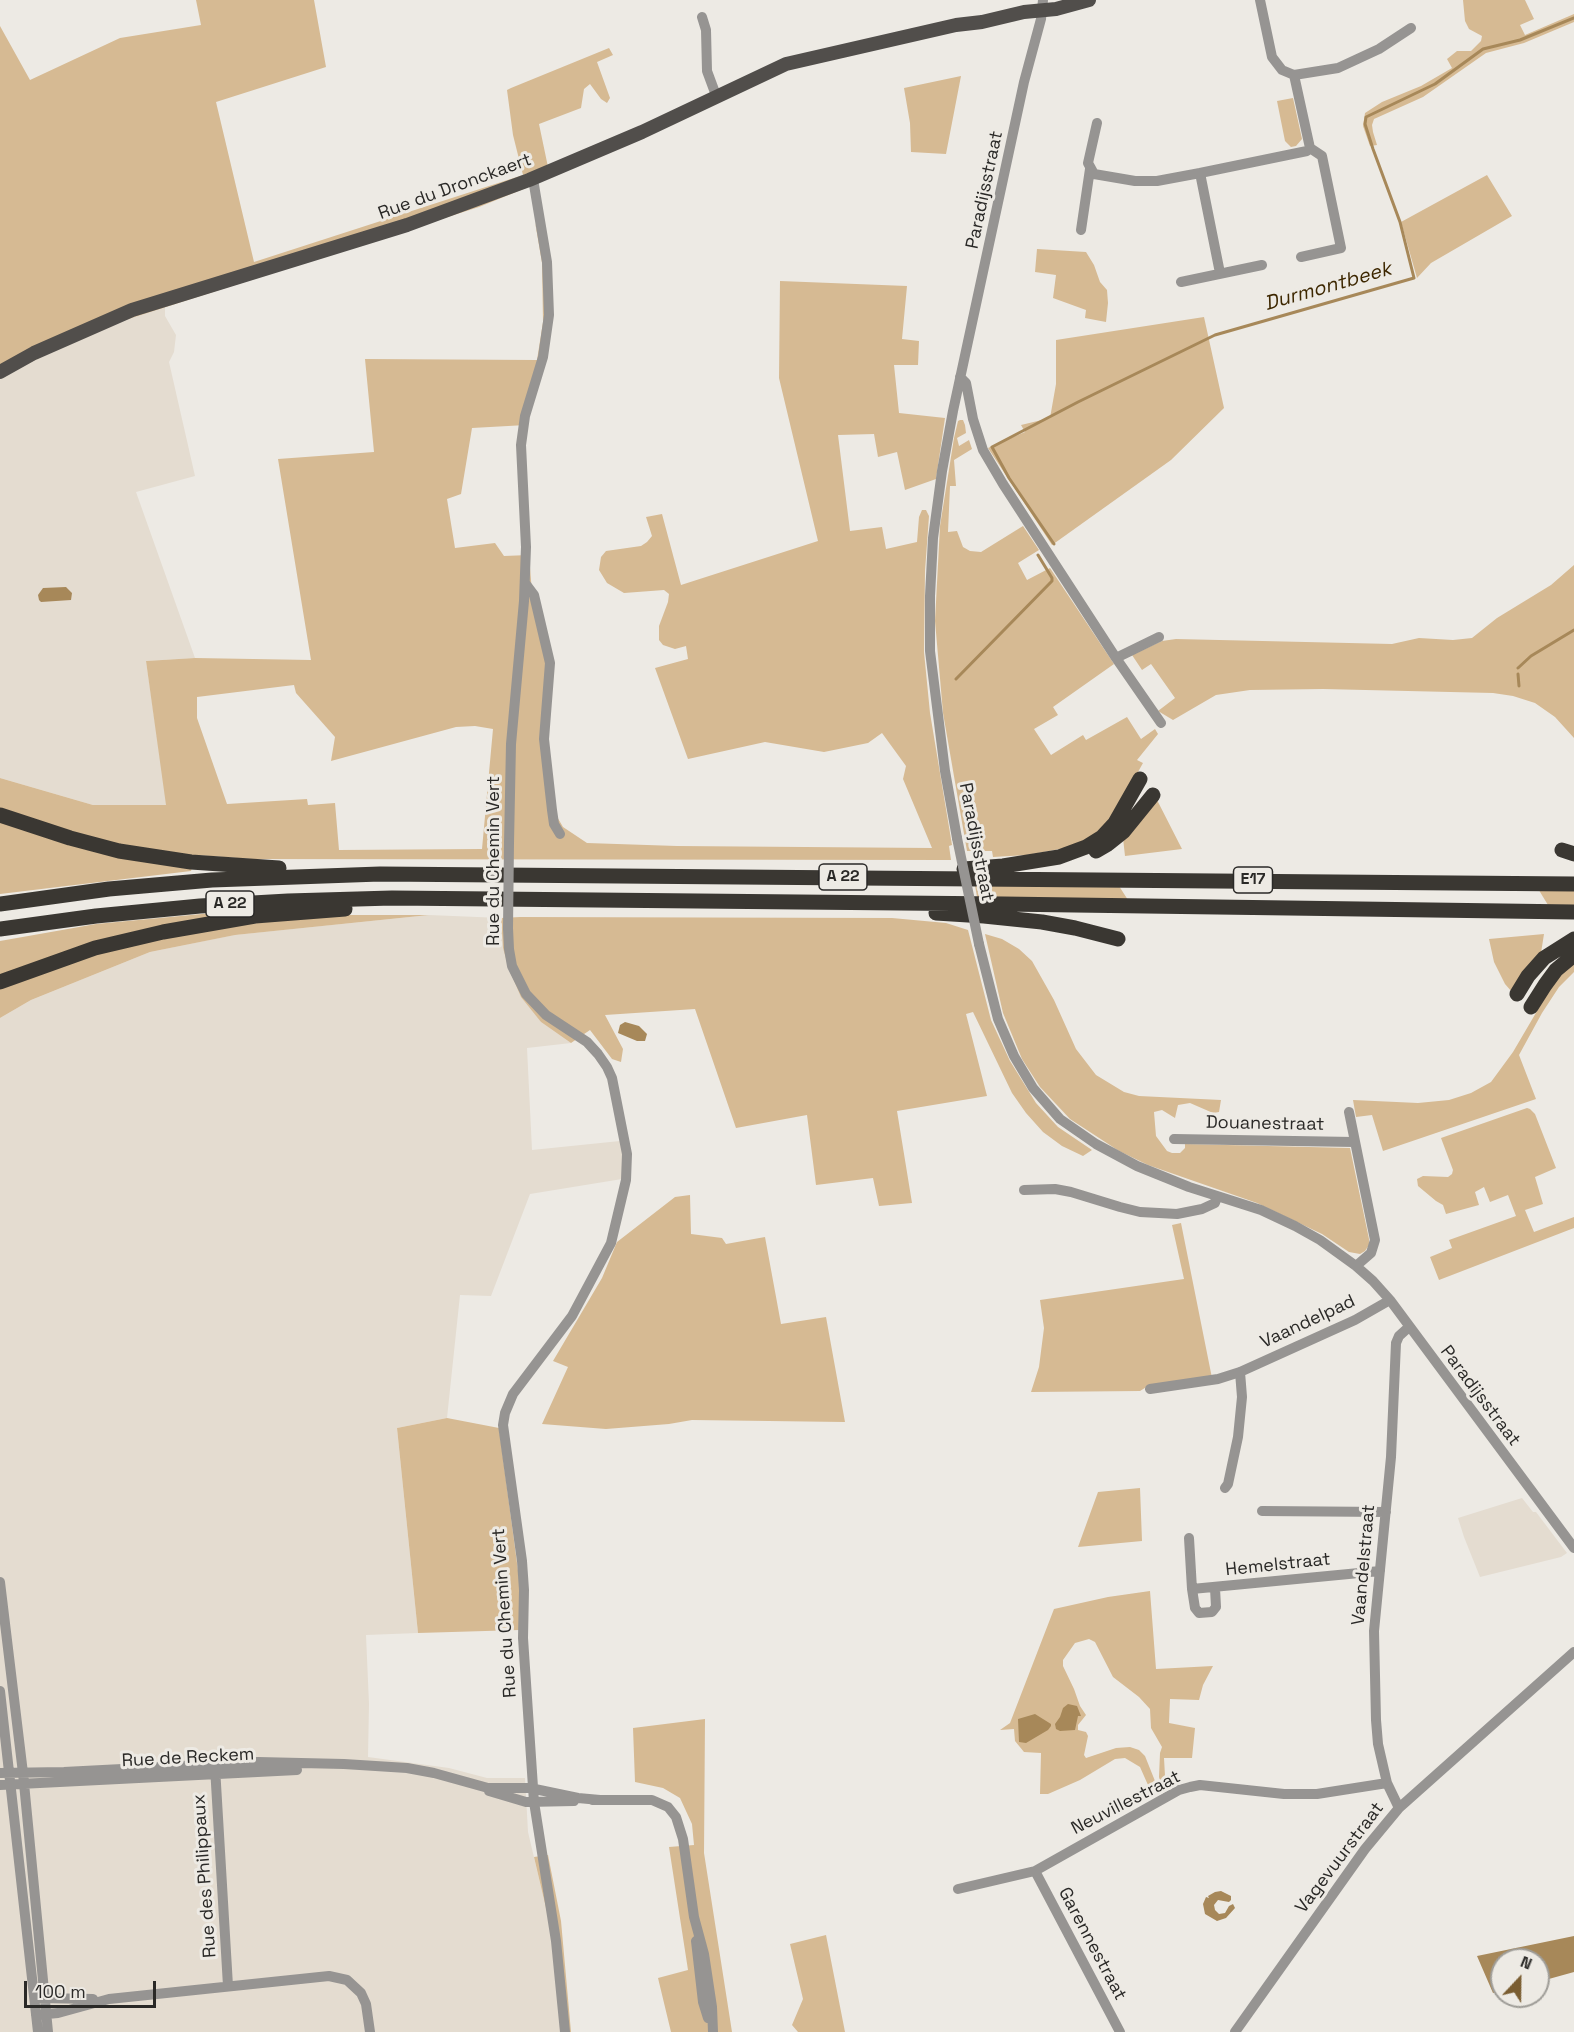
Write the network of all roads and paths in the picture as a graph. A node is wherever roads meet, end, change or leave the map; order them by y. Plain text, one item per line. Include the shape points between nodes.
1 (1089, 0) edge
2 (1260, 0) edge
3 (1043, 5) edge
4 (702, 17) dead end
5 (1411, 28) dead end
6 (1294, 75) junction
7 (717, 98) junction
8 (1097, 123) dead end
9 (1310, 148) junction
10 (1089, 169) junction
11 (1200, 173) junction
12 (533, 178) junction
13 (1081, 230) dead end
14 (1301, 257) dead end
15 (1262, 265) dead end
16 (1220, 273) junction
17 (1181, 282) dead end
18 (132, 310) junction
19 (0, 364) edge
20 (0, 372) edge
21 (960, 377) junction
22 (525, 583) junction
23 (1159, 637) dead end
24 (1116, 658) junction
25 (1161, 723) dead end
26 (1140, 779) dead end
27 (1153, 795) dead end
28 (1, 815) edge
29 (560, 834) dead end
30 (958, 870) junction
31 (380, 874) junction
32 (875, 877) junction
33 (931, 878) joint
34 (1574, 884) edge
35 (461, 898) junction
36 (847, 903) junction
37 (940, 903) joint
38 (0, 904) edge
39 (1574, 912) edge
40 (0, 929) edge
41 (1118, 939) dead end
42 (1574, 939) edge
43 (1574, 955) edge
44 (34, 970) junction
45 (0, 982) edge
46 (0, 987) edge
47 (1516, 994) dead end
48 (1531, 1007) dead end
49 (1349, 1112) dead end
50 (1174, 1139) dead end
51 (1354, 1142) junction
52 (1024, 1190) dead end
53 (1217, 1196) junction
54 (1356, 1266) junction
55 (1389, 1300) junction
56 (1409, 1327) junction
57 (1240, 1372) junction
58 (1150, 1389) dead end
59 (1225, 1488) dead end
60 (1262, 1511) dead end
61 (1386, 1512) junction
62 (1189, 1538) dead end
63 (1574, 1548) edge
64 (1380, 1571) junction
65 (0, 1582) edge
66 (1215, 1588) junction
67 (1192, 1589) junction
68 (1574, 1652) edge
69 (0, 1691) edge
70 (215, 1768) junction
71 (4, 1773) edge
72 (24, 1778) junction
73 (1387, 1783) junction
74 (5, 1785) edge
75 (475, 1785) junction
76 (533, 1789) junction
77 (600, 1800) junction
78 (534, 1802) junction
79 (1399, 1808) junction
80 (1035, 1870) junction
81 (958, 1888) dead end
82 (228, 1986) junction
83 (39, 1998) junction
84 (109, 1999) junction
85 (41, 2015) junction
86 (38, 2032) edge
87 (48, 2032) edge
88 (370, 2032) edge
89 (565, 2032) edge
90 (712, 2032) edge
91 (1120, 2032) edge
92 (1235, 2032) edge

1 - 3 main road, Rue du Dronckaert via 1056,9
2 - 6 street via 1272,57 1282,70
3 - 7 main road, Rue du Dronckaert via 982,22 799,60
3 - 21 street, Paradijsstraat
4 - 7 street via 707,71
5 - 6 street via 1338,68
6 - 9 street
7 - 12 main road, Rue du Dronckaert
8 - 10 street
9 - 11 street
9 - 14 street via 1322,156 1341,248
10 - 11 street via 1094,174 1135,181
10 - 13 street
11 - 16 street
12 - 18 main road, Rue du Dronckaert via 407,225
12 - 22 street, Rue du Chemin Vert via 550,297 543,357 521,438
15 - 16 street
16 - 17 street
18 - 19 main road, Rue du Dronckaert via 75,328
18 - 20 main road, Rue du Dronckaert
21 - 24 street via 966,383 983,450
21 - 53 street, Paradijsstraat, bridge via 933,537 930,651 957,838 998,1019 1033,1088 1060,1119 1137,1166
22 - 29 street, Rue du Chemin Vert via 534,595 550,663 544,739 554,824
22 - 76 street, Rue du Chemin Vert, bridge via 511,744 508,928 512,966 526,994 546,1015 587,1042 607,1067 627,1158 626,1180 608,1249 572,1316 513,1394 504,1418 522,1561
23 - 24 street
24 - 25 street
26 - 30 highway via 1115,823 1086,847 1059,857
27 - 30 highway via 1123,832 1090,854 1004,871
28 - 31 highway via 83,842 158,858 208,864 343,868
30 - 32 highway
31 - 32 highway, A 22
31 - 38 highway, A 22 via 193,882
32 - 33 highway, A 22
33 - 34 highway, E17
35 - 36 highway, A 22
35 - 40 highway, A 22 via 200,906
35 - 44 highway via 418,905 288,912 207,923 111,944
36 - 37 highway, A 22
36 - 41 highway via 879,910 1030,921
37 - 39 highway, E17
42 - 47 highway via 1544,958
43 - 48 highway via 1556,970
44 - 45 highway
44 - 46 highway
49 - 51 street
50 - 51 street, Douanestraat
51 - 54 street via 1375,1240 1371,1253
52 - 53 street via 1055,1189 1140,1212 1168,1213 1202,1209 1215,1203
53 - 54 street, Paradijsstraat via 1295,1226
54 - 55 street, Paradijsstraat
55 - 56 street, Paradijsstraat
55 - 57 street, Vaandelpad via 1355,1320
56 - 61 street, Vaandelstraat via 1396,1343
56 - 63 street, Paradijsstraat
57 - 58 street, Vaandelpad
57 - 59 street via 1238,1437
60 - 61 street
61 - 64 street, Vaandelstraat
62 - 67 street, Hemelstraat
64 - 66 street, Hemelstraat
64 - 73 street, Vaandelstraat via 1374,1631 1375,1693 1378,1744
65 - 72 street
66 - 67 street, Hemelstraat
66 - 67 street, Hemelstraat via 1216,1607 1212,1612 1199,1613
68 - 79 street, Vagevuurstraat
69 - 71 street
70 - 72 street, Rue de Reckem
70 - 75 street, Rue de Reckem via 258,1762 378,1766 416,1769
70 - 82 street, Rue des Philippaux
71 - 72 street, Rue de Reckem
71 - 74 street
72 - 74 street, Rue de Reckem
72 - 83 street
73 - 79 street, Vaandelstraat
73 - 80 street, Neuvillestraat via 1317,1794 1190,1787
74 - 83 street
75 - 76 street, Rue de Reckem
75 - 78 street, Rue de Reckem
76 - 77 street, Rue de Reckem
76 - 78 street, Rue du Chemin Vert
77 - 78 street, Rue de Reckem
77 - 90 street via 652,1800 672,1811 681,1829 709,1984
78 - 89 street, Rue du Chemin Vert via 556,1941
79 - 92 street, Vagevuurstraat via 1365,1849
80 - 81 street, Neuvillestraat
80 - 91 street, Garennestraat
82 - 84 street
82 - 88 street via 322,1976 341,1978 352,1983 364,1998
83 - 84 street
83 - 85 street
84 - 85 street
85 - 86 street
85 - 87 street

